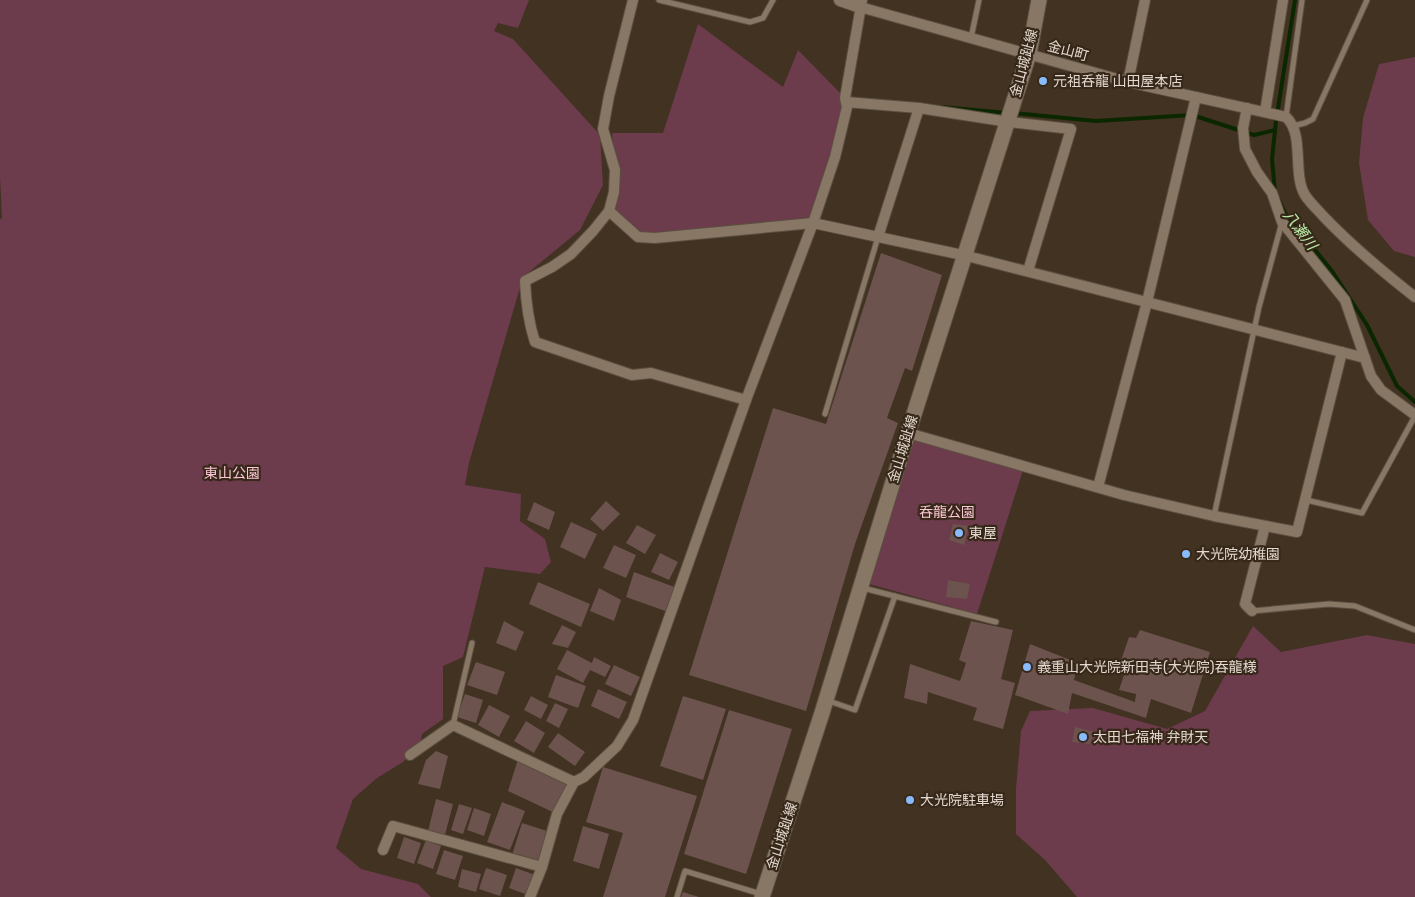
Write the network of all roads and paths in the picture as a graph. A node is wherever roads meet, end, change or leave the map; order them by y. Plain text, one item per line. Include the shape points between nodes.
1 (633, 0) edge
2 (659, 0) edge
3 (773, 0) edge
4 (840, 0) edge
5 (979, 0) edge
6 (1039, 0) edge
7 (1145, 0) edge
8 (1283, 0) edge
9 (1302, 0) edge
10 (1367, 0) edge
11 (861, 3) edge
12 (971, 38) junction
13 (1029, 54) junction
14 (1128, 82) junction
15 (1196, 97) junction
16 (846, 102) junction
17 (919, 108) junction
18 (1247, 108) junction
19 (1268, 113) junction
20 (1284, 117) junction
21 (1007, 122) junction
22 (1293, 126) junction
23 (609, 211) junction
24 (1282, 222) junction
25 (813, 223) junction
26 (878, 237) junction
27 (964, 255) junction
28 (1028, 271) junction
29 (1415, 297) edge
30 (1147, 302) junction
31 (1254, 329) junction
32 (1342, 352) junction
33 (1365, 358) junction
34 (746, 400) junction
35 (825, 414) dead end
36 (1415, 415) edge
37 (908, 433) junction
38 (1098, 487) junction
39 (1306, 500) junction
40 (1214, 516) junction
41 (1265, 526) junction
42 (860, 587) junction
43 (895, 596) junction
44 (1252, 611) joint
45 (996, 622) dead end
46 (1415, 630) edge
47 (472, 643) dead end
48 (826, 700) junction
49 (453, 725) junction
50 (410, 755) dead end
51 (574, 782) junction
52 (383, 850) dead end
53 (542, 867) junction
54 (762, 896) edge
55 (530, 897) edge
56 (677, 897) edge

1 - 23 street via 603,129 615,170
2 - 3 lane via 750,22 763,18
4 - 11 street
5 - 12 lane
6 - 13 main road, 金山城趾線
7 - 14 street
8 - 19 street
9 - 20 lane
10 - 22 lane via 1313,119
11 - 12 street, 金山町
11 - 16 street
12 - 13 street, 金山町
13 - 14 street, 金山町
13 - 21 main road, 金山城趾線
14 - 15 street, 金山町
15 - 18 street, 金山町
15 - 30 street
16 - 17 street
16 - 25 street via 835,157
17 - 21 street
17 - 26 street
18 - 19 street, 金山町
18 - 24 street via 1245,149 1272,193
19 - 20 street, 金山町
20 - 22 street
21 - 27 main road, 金山城趾線
21 - 28 street via 1071,129
22 - 29 street via 1304,194 1363,256
23 - 25 street via 638,237 655,238
23 - 34 street via 571,254 525,281 526,312 535,342 632,374 651,373
24 - 31 lane
24 - 33 street via 1345,300
25 - 26 street
25 - 34 street
26 - 27 street
26 - 35 lane
27 - 28 street
27 - 37 main road, 金山城趾線
28 - 30 street
30 - 31 street
30 - 38 street
31 - 32 street
31 - 40 lane
32 - 33 street
32 - 39 street
33 - 36 street via 1381,390
34 - 51 street via 633,720 617,746 584,777
36 - 39 lane via 1362,513
37 - 38 street
37 - 42 main road, 金山城趾線
38 - 40 street
39 - 41 street via 1297,532
40 - 41 street
41 - 44 street via 1245,604
42 - 43 lane
42 - 48 main road, 金山城趾線
43 - 45 lane
43 - 48 lane via 855,710
44 - 46 lane via 1329,604 1355,606
47 - 49 lane
48 - 54 main road, 金山城趾線
49 - 50 street
49 - 51 street
51 - 53 street via 558,814
52 - 53 street via 393,826
53 - 55 street
54 - 56 lane via 685,871

